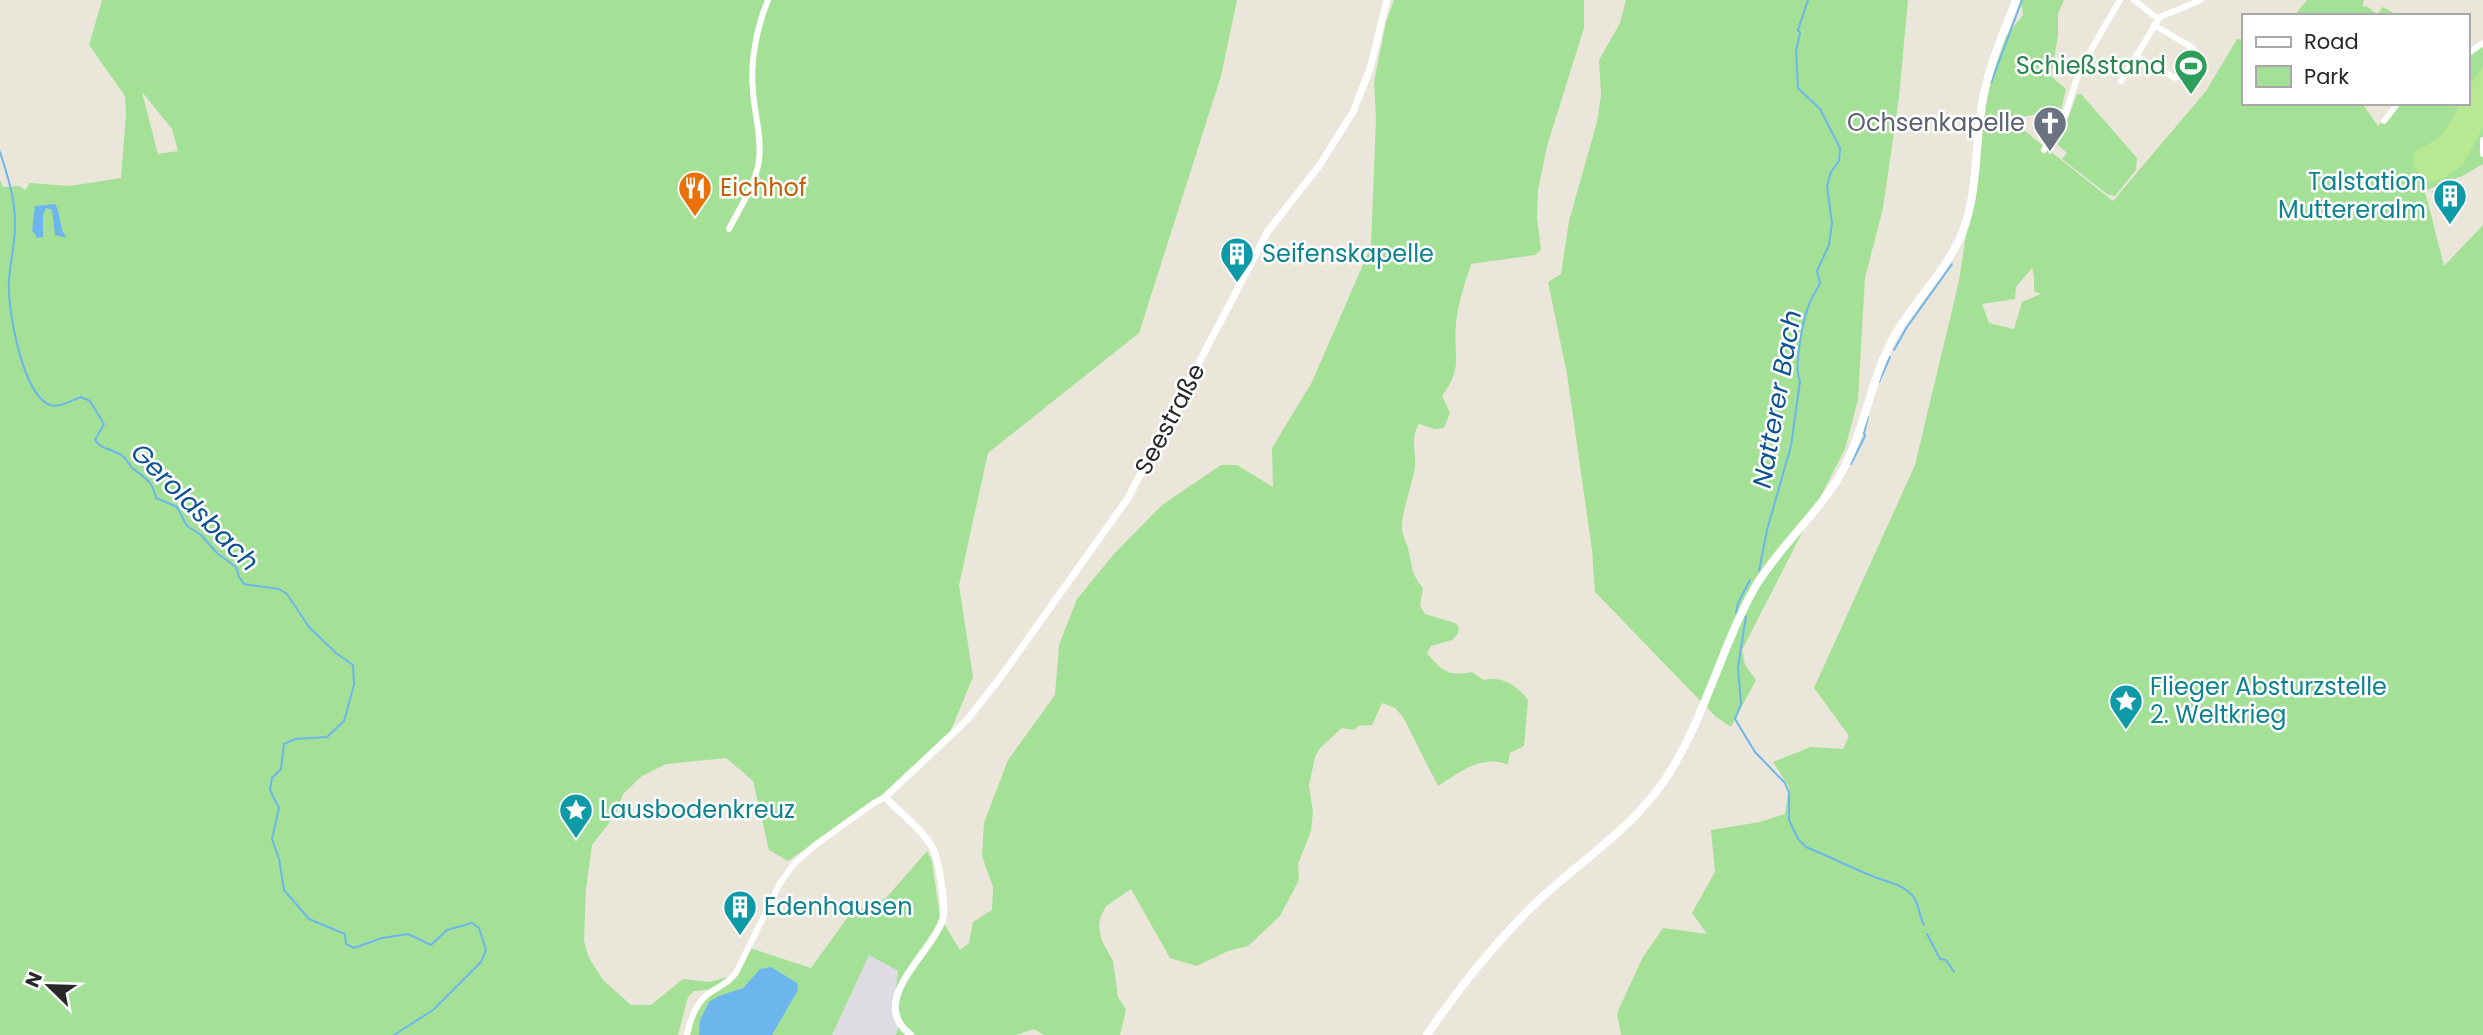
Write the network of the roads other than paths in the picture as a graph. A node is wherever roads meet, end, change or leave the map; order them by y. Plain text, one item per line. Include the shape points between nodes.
1 (768, 0) edge
2 (1387, 0) edge
3 (2016, 0) edge
4 (2120, 0) edge
5 (2134, 0) edge
6 (2201, 0) edge
7 (2156, 22) junction
8 (2136, 56) junction
9 (2121, 81) dead end
10 (2396, 105) edge
11 (2384, 121) dead end
12 (2483, 140) edge
13 (2044, 150) dead end
14 (2483, 154) edge
15 (729, 229) dead end
16 (885, 797) junction
17 (687, 1035) edge
18 (911, 1035) edge
19 (1427, 1035) edge

1 - 15 street via 752,78 759,162
2 - 16 street, Seestraße via 1367,78 1353,112 1259,247 1128,498 966,721
3 - 19 main road via 1986,85 1962,233 1889,345 1840,475 1757,585 1663,782 1636,814 1495,946
4 - 13 street via 2080,69 2065,115
5 - 7 street
6 - 7 street
7 - 8 street
7 - 8 street via 2193,48 2193,58 2175,78
8 - 9 street
10 - 11 street
12 - 14 street
16 - 17 street via 793,865 731,980 697,1006
16 - 18 street via 933,849 944,912 938,931 899,992 897,1020

